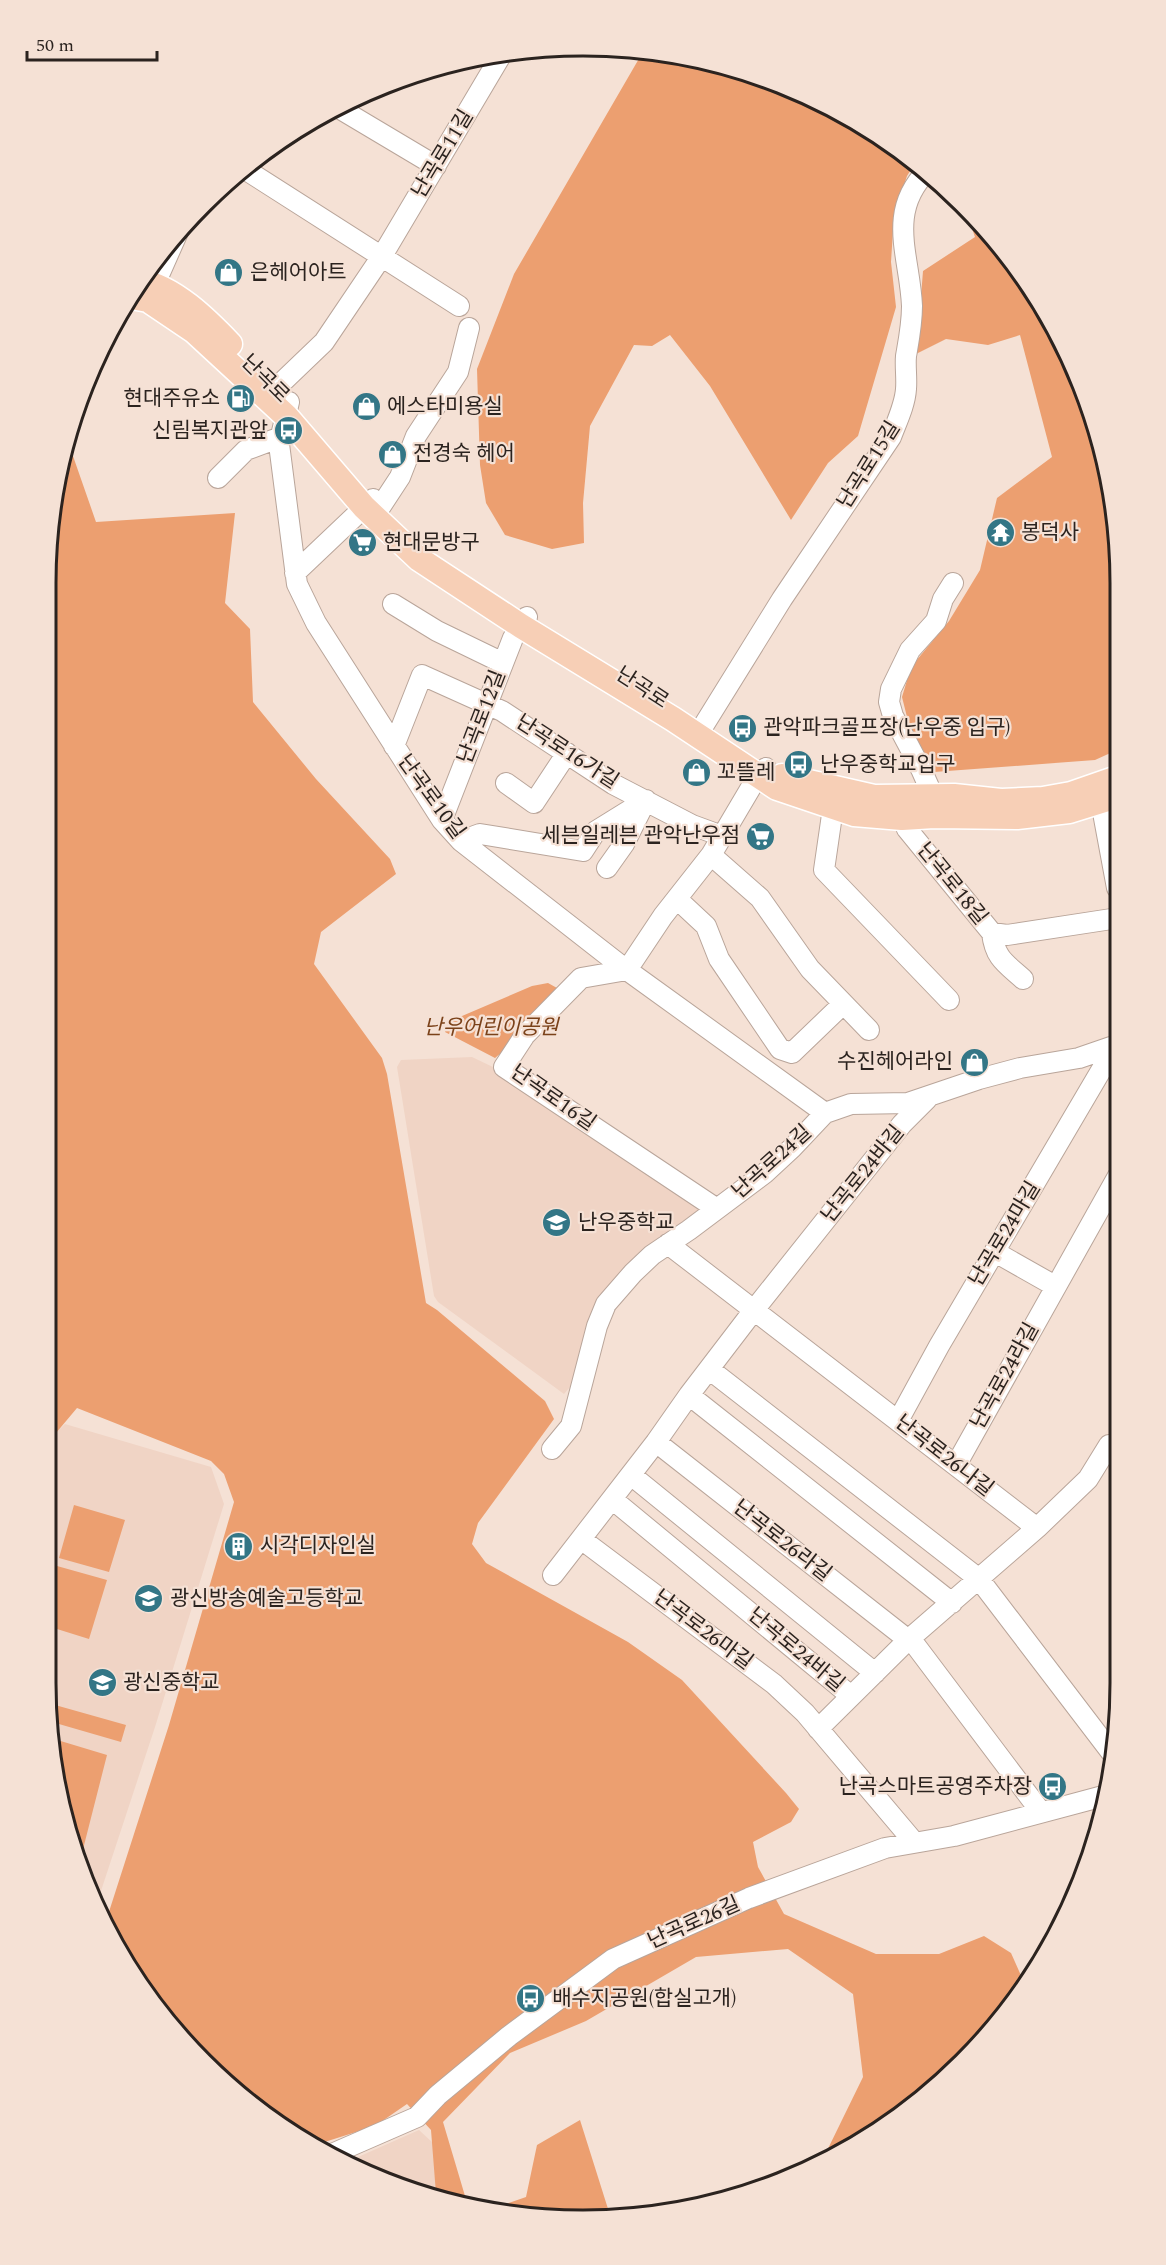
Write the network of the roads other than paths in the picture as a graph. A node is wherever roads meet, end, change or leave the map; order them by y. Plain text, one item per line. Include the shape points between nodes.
1 (496, 63) edge
2 (346, 112) edge
3 (436, 166) junction
4 (251, 173) edge
5 (920, 178) edge
6 (382, 256) junction
7 (149, 283) edge
8 (139, 298) edge
9 (459, 306) dead end
10 (469, 328) dead end
11 (283, 411) junction
12 (218, 478) dead end
13 (373, 504) junction
14 (295, 573) junction
15 (953, 583) dead end
16 (393, 604) dead end
17 (524, 621) junction
18 (503, 663) junction
19 (488, 704) junction
20 (702, 728) junction
21 (394, 746) junction
22 (567, 753) junction
23 (762, 772) junction
24 (1110, 780) edge
25 (506, 783) dead end
26 (933, 796) junction
27 (1109, 799) edge
28 (646, 800) junction
29 (833, 808) junction
30 (902, 818) junction
31 (442, 820) junction
32 (722, 836) junction
33 (461, 842) junction
34 (711, 855) junction
35 (607, 868) dead end
36 (676, 898) junction
37 (1110, 919) edge
38 (992, 933) junction
39 (627, 970) junction
40 (1023, 979) dead end
41 (949, 1000) dead end
42 (843, 1004) junction
43 (869, 1029) dead end
44 (1110, 1048) edge
45 (780, 1049) junction
46 (1110, 1054) edge
47 (761, 1068) junction
48 (929, 1097) junction
49 (825, 1113) junction
50 (1110, 1190) edge
51 (717, 1209) junction
52 (668, 1244) junction
53 (995, 1252) junction
54 (1055, 1286) junction
55 (754, 1310) junction
56 (709, 1369) junction
57 (688, 1395) junction
58 (898, 1421) junction
59 (656, 1442) junction
60 (1110, 1445) edge
61 (552, 1449) dead end
62 (956, 1466) junction
63 (631, 1475) junction
64 (612, 1499) junction
65 (1037, 1528) junction
66 (581, 1539) junction
67 (553, 1575) dead end
68 (979, 1579) junction
69 (952, 1603) junction
70 (908, 1641) junction
71 (875, 1673) junction
72 (851, 1696) junction
73 (818, 1729) junction
74 (1106, 1746) edge
75 (1098, 1797) edge
76 (1041, 1812) junction
77 (914, 1842) junction
78 (341, 2150) edge

1 - 3 street, 난곡로11길
2 - 3 street
3 - 6 street, 난곡로11길
4 - 6 street
5 - 20 street, 난곡로15길 via 904,208 902,229 912,313 901,412 891,436
6 - 9 street
6 - 11 street, 난곡로11길
7 - 11 main road, 난곡로 via 201,315
8 - 11 main road, 난곡로 via 148,300 194,331
10 - 13 street via 458,372 416,436 400,477
11 - 12 street
11 - 13 main road, 난곡로
11 - 14 street, 난곡로10길 via 279,444
13 - 14 street
13 - 17 main road, 난곡로
14 - 21 street, 난곡로10길 via 315,623
15 - 26 street via 936,621 910,650 891,689 889,702
16 - 18 street
17 - 18 street, 난곡로12길
17 - 20 main road, 난곡로 via 630,678
17 - 23 main road, 난곡로
18 - 19 street, 난곡로12길
19 - 21 street, 난곡로16가길 via 422,675
19 - 22 street, 난곡로16가길
19 - 31 street, 난곡로12길
20 - 23 main road, 난곡로
21 - 31 street, 난곡로10길
22 - 25 street via 534,803
22 - 28 street, 난곡로16가길
23 - 26 main road, 난곡로 via 874,797
23 - 29 main road, 난곡로 via 777,788
23 - 32 street
24 - 26 main road, 난곡로 via 1043,799 1001,801
27 - 30 main road, 난곡로 via 1069,811 1017,817
28 - 32 street, 난곡로16가길
28 - 33 street, 난곡로16가길 via 597,831 583,851 480,834
28 - 35 street
29 - 30 main road, 난곡로
29 - 41 street via 824,870
30 - 38 street, 난곡로18길
31 - 33 street, 난곡로10길
32 - 34 street
33 - 39 street, 난곡로10길
34 - 36 street
34 - 42 street via 760,898 810,969
36 - 39 street
36 - 45 street via 706,926 719,959
37 - 38 street, 난곡로18길 via 1008,935
38 - 40 street via 994,948
39 - 47 street, 난곡로10길
39 - 51 street, 난곡로16길 via 581,978 525,1035 504,1067
42 - 43 street
42 - 45 street via 792,1053
44 - 48 street, 난곡로24길 via 979,1079
45 - 47 street
46 - 53 street, 난곡로24마길
47 - 49 street, 난곡로10길
48 - 49 street, 난곡로24길 via 908,1103 851,1104
48 - 55 street, 난곡로24바길 via 902,1124
49 - 51 street, 난곡로24길 via 765,1173
50 - 54 street, 난곡로24라길
51 - 52 street, 난곡로24길
52 - 55 street
52 - 61 street, 난곡로24길 via 633,1273 606,1304 571,1426
53 - 54 street
53 - 58 street, 난곡로24마길
54 - 62 street, 난곡로24라길
55 - 56 street, 난곡로24바길
55 - 58 street, 난곡로26나길
56 - 57 street, 난곡로24바길
56 - 68 street
57 - 59 street, 난곡로24바길
57 - 69 street
58 - 62 street, 난곡로26나길
59 - 63 street, 난곡로24바길
59 - 70 street, 난곡로26라길
60 - 65 street via 1088,1479
62 - 65 street, 난곡로26나길
63 - 64 street, 난곡로24바길
63 - 71 street, 난곡로24바길
64 - 66 street, 난곡로24바길
64 - 72 street, 난곡로24바길
65 - 68 street
66 - 67 street, 난곡로24바길
66 - 73 street, 난곡로26마길 via 774,1684
68 - 69 street
68 - 74 street
69 - 70 street
70 - 71 street
70 - 76 street, 난곡로26라길 via 916,1646
71 - 72 street, 난곡로24바길
72 - 73 street
73 - 77 street, 난곡로26마길
75 - 76 street, 난곡로26길
76 - 77 street, 난곡로26길 via 954,1836
77 - 78 street, 난곡로26길 via 885,1848 749,1898 613,1959 509,2036 417,2117

